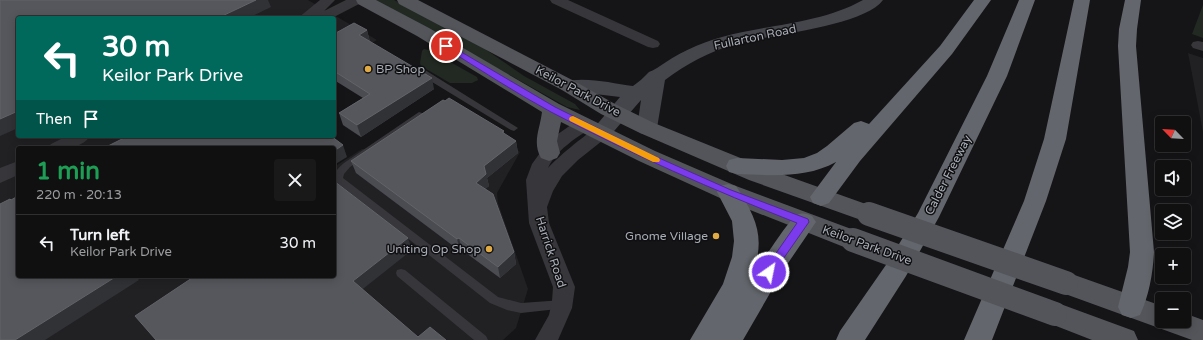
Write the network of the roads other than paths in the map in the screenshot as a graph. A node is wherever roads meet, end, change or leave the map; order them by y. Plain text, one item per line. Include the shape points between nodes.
1 (328, 0) edge
2 (356, 0) edge
3 (364, 0) edge
4 (405, 0) edge
5 (558, 0) edge
6 (875, 0) edge
7 (983, 0) edge
8 (1027, 0) edge
9 (1082, 0) edge
10 (1093, 0) edge
11 (1133, 0) edge
12 (308, 16) edge
13 (325, 16) edge
14 (652, 44) dead end
15 (414, 68) edge
16 (656, 76) junction
17 (916, 84) junction
18 (569, 86) junction
19 (622, 105) junction
20 (552, 109) junction
21 (419, 115) edge
22 (514, 128) dead end
23 (647, 128) junction
24 (592, 129) junction
25 (77, 138) edge
26 (1055, 139) junction
27 (60, 146) edge
28 (549, 153) junction
29 (737, 166) junction
30 (16, 168) edge
31 (0, 176) edge
32 (728, 192) junction
33 (821, 197) junction
34 (537, 208) junction
35 (804, 222) junction
36 (401, 273) dead end
37 (563, 305) junction
38 (1131, 307) junction
39 (1155, 316) edge
40 (1191, 328) edge
41 (1203, 332) edge
42 (482, 340) edge
43 (546, 340) edge
44 (704, 340) edge
45 (728, 340) edge
46 (850, 340) edge
47 (978, 340) edge
48 (1124, 340) edge

1 - 12 street
2 - 13 street
3 - 20 main road, Keilor Park Drive
4 - 18 main road, Keilor Park Drive
5 - 14 street
6 - 16 main road, Fullarton Road via 852,12 821,22 741,37 709,46 687,55
7 - 17 highway via 946,50
8 - 46 highway, Calder Freeway via 997,76 927,217 897,269
9 - 26 highway
10 - 26 highway via 1078,77
11 - 38 highway via 1127,46 1142,252
15 - 22 lane
16 - 19 main road, Fullarton Road
16 - 23 main road
17 - 29 highway via 826,158 790,168
17 - 33 highway via 852,156
18 - 19 main road, Keilor Park Drive
18 - 19 main road via 589,86
19 - 23 main road, Keilor Park Drive
19 - 24 main road, Fullarton Road
20 - 24 main road, Keilor Park Drive
20 - 28 main road via 546,141
21 - 37 lane via 347,165 340,172 339,180 494,300 521,308
23 - 29 main road, Keilor Park Drive
24 - 28 street, Harrick Road via 564,138
24 - 32 main road, Keilor Park Drive
24 - 34 street, Harrick Road via 579,149 548,180
25 - 27 street
26 - 47 highway via 1030,214
28 - 34 street, Harrick Road via 541,164 535,180
29 - 33 main road, Keilor Park Drive
30 - 31 street
32 - 35 main road, Keilor Park Drive
32 - 44 highway via 745,224 747,251 737,285
33 - 35 main road
33 - 38 main road, Keilor Park Drive, bridge
34 - 37 street, Harrick Road via 539,223 564,287
35 - 45 highway via 774,262
35 - 48 main road, Keilor Park Drive, bridge
36 - 42 lane
37 - 43 street, Harrick Road via 557,322
38 - 39 main road, Keilor Park Drive
38 - 48 main road
40 - 41 main road

